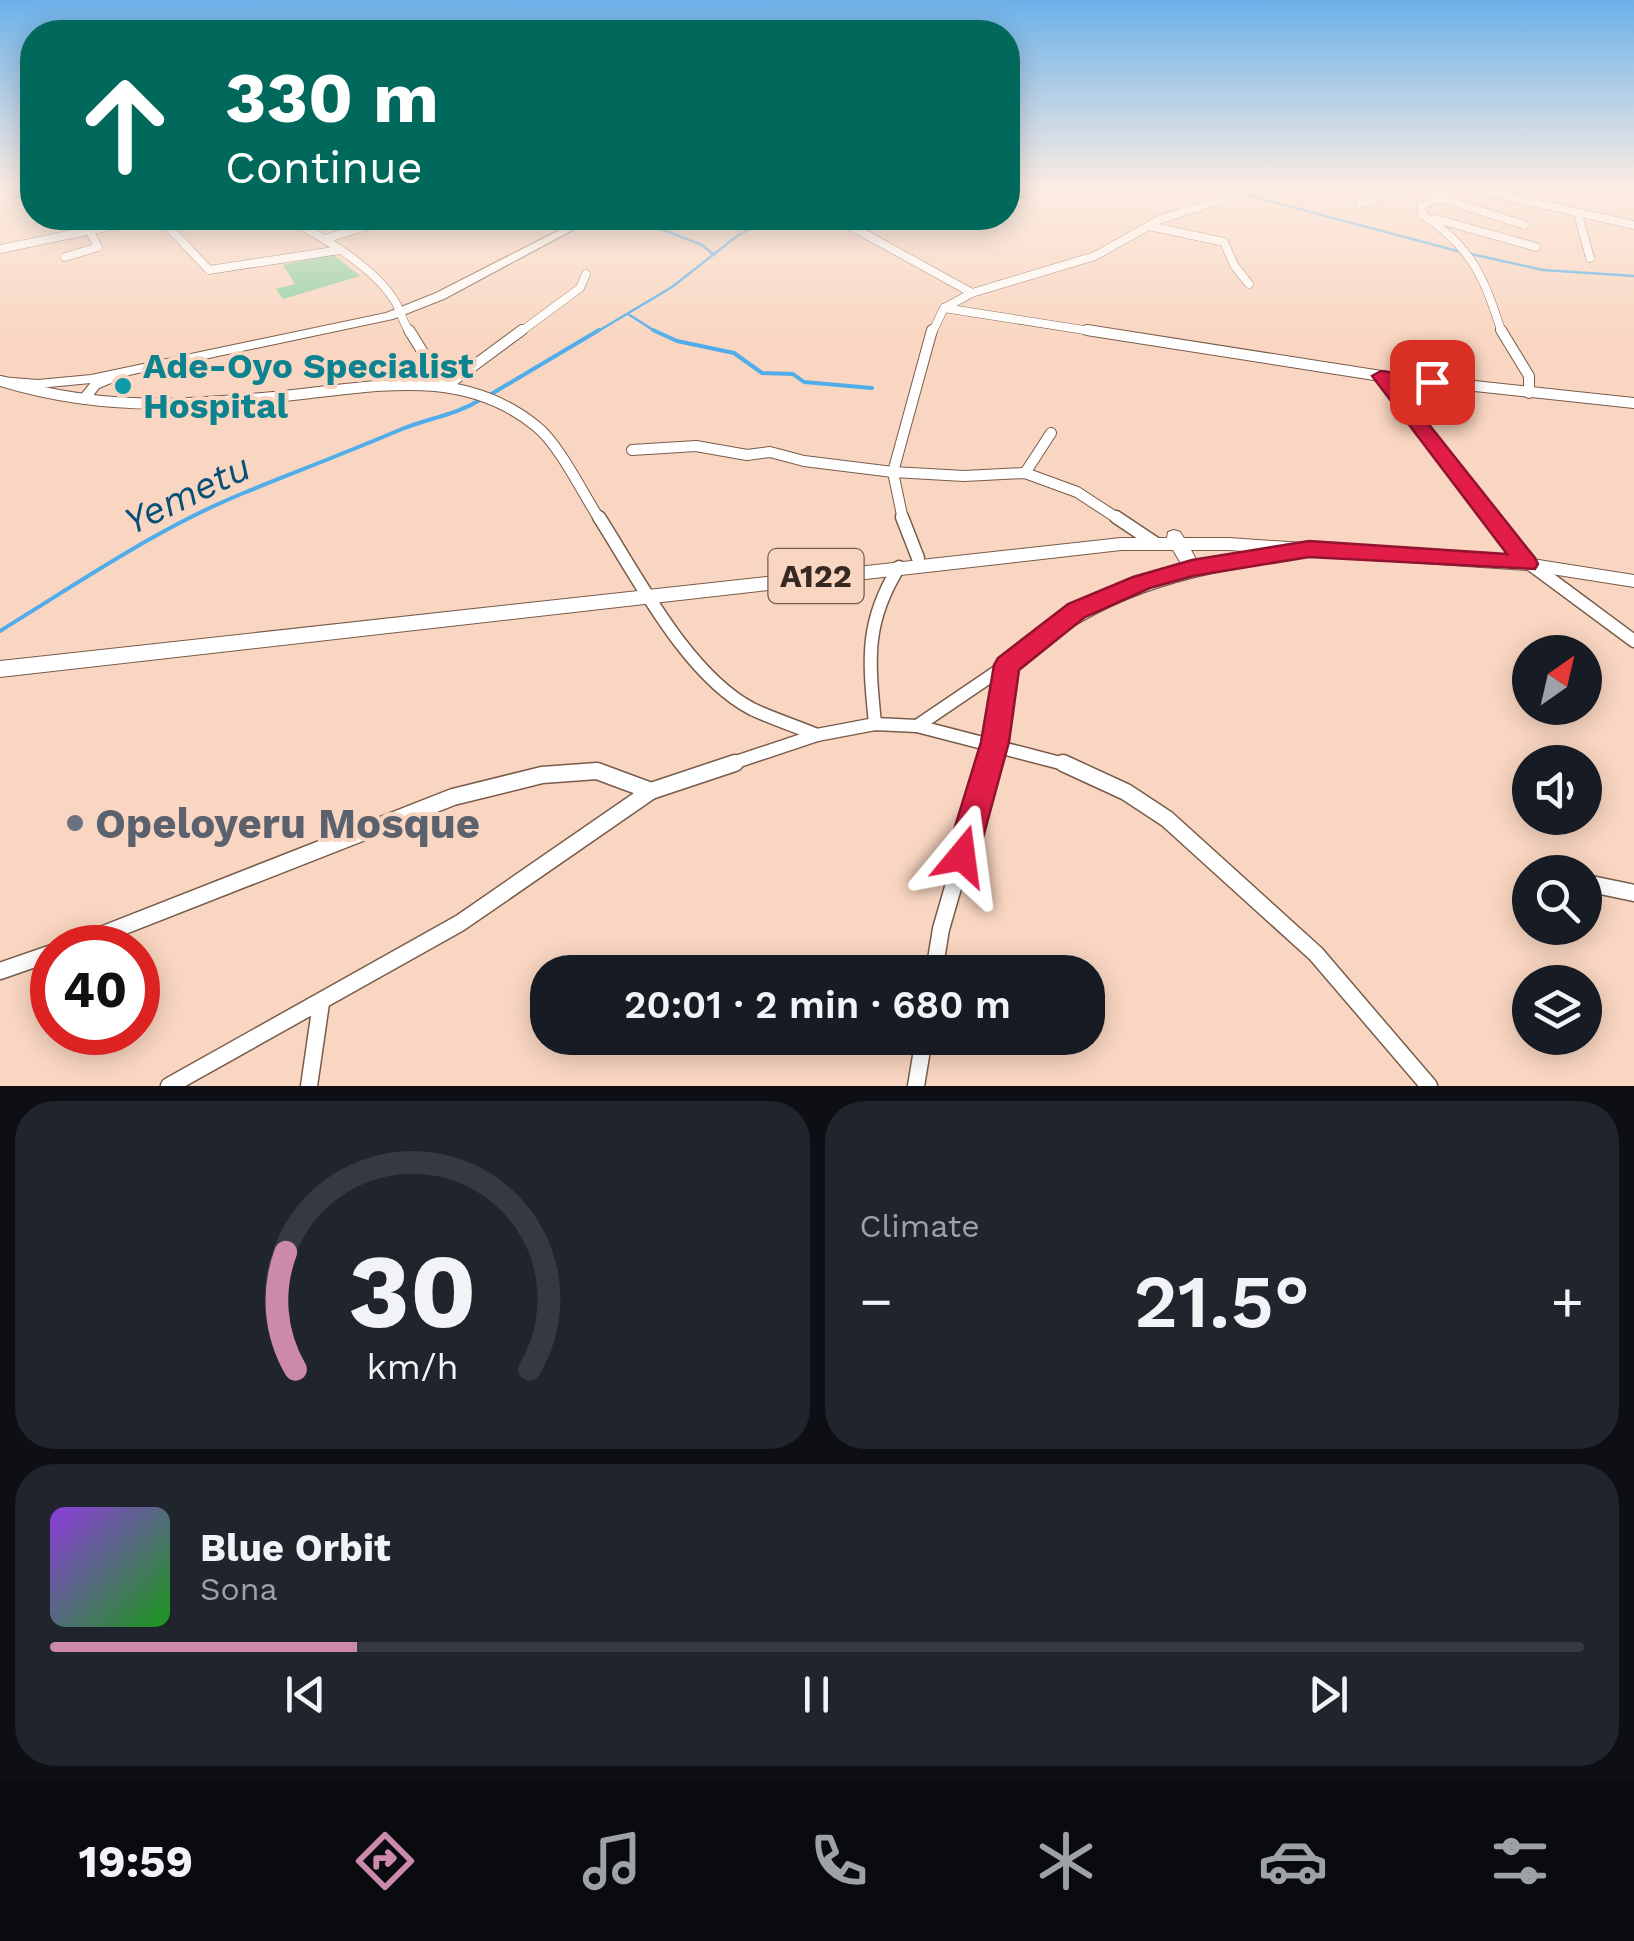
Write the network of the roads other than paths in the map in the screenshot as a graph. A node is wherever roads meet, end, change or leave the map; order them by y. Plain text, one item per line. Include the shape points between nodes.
1 (44, 240) edge
2 (95, 240) edge
3 (180, 240) edge
4 (326, 240) edge
5 (539, 240) edge
6 (545, 240) edge
7 (876, 240) edge
8 (1124, 240) edge
9 (1213, 240) edge
10 (1455, 240) edge
11 (1510, 240) edge
12 (1585, 240) edge
13 (1536, 247) dead end
14 (340, 250) junction
15 (0, 252) edge
16 (65, 258) dead end
17 (1590, 258) dead end
18 (586, 274) dead end
19 (1249, 284) dead end
20 (972, 292) junction
21 (944, 308) junction
22 (399, 311) junction
23 (0, 372) edge
24 (122, 373) junction
25 (1381, 376) junction
26 (0, 381) edge
27 (446, 383) junction
28 (1530, 393) junction
29 (84, 399) junction
30 (1634, 403) edge
31 (1051, 432) dead end
32 (632, 450) dead end
33 (893, 472) junction
34 (1025, 473) junction
35 (1164, 539) junction
36 (1309, 549) junction
37 (918, 558) junction
38 (1522, 560) junction
39 (899, 566) junction
40 (1192, 568) junction
41 (1634, 574) edge
42 (1634, 581) edge
43 (649, 592) junction
44 (1634, 641) edge
45 (1007, 665) junction
46 (0, 666) edge
47 (875, 724) junction
48 (917, 726) junction
49 (817, 735) junction
50 (995, 742) junction
51 (650, 791) junction
52 (1602, 886) edge
53 (1634, 892) edge
54 (126, 925) edge
55 (937, 955) edge
56 (30, 961) edge
57 (0, 972) edge
58 (320, 1003) junction
59 (921, 1055) edge
60 (169, 1086) edge
61 (308, 1086) edge
62 (916, 1086) edge
63 (1428, 1086) edge

1 - 15 street
2 - 16 street via 98,247
3 - 14 street via 209,270
4 - 14 street
5 - 22 highway
6 - 22 highway
7 - 20 street
8 - 20 street via 1095,256
9 - 19 street via 1224,242
10 - 28 street via 1488,284 1502,334 1529,376
11 - 13 street
12 - 17 street
14 - 22 street
18 - 27 street via 580,288
20 - 21 street
21 - 25 street
21 - 33 street via 932,327
22 - 23 highway via 94,374 43,379
22 - 24 highway
22 - 27 street
24 - 26 highway via 63,383
24 - 29 street via 96,384
25 - 28 street
25 - 38 street
26 - 29 street
27 - 29 street via 394,382 213,402
27 - 43 street via 490,394 541,429
28 - 30 street
31 - 34 street
32 - 33 street via 770,452
33 - 34 street
33 - 37 street
34 - 35 street via 1077,492
35 - 36 highway, A122
35 - 37 highway, A122
35 - 38 highway, A122
35 - 39 highway, A122
35 - 40 highway
36 - 38 highway, A122
36 - 40 street
37 - 43 highway, A122
38 - 41 highway, A122
38 - 42 highway, A122
38 - 44 street
39 - 43 highway, A122
39 - 47 street via 870,624
40 - 45 street via 1076,611
43 - 46 highway, A122
43 - 49 street via 687,652 726,692
45 - 48 street
45 - 50 street
47 - 48 street
47 - 49 street
48 - 50 street
49 - 51 street
50 - 55 street
50 - 63 street via 1093,776 1167,819 1316,954
51 - 54 street via 598,771 497,784
51 - 58 street via 460,923
52 - 53 street
56 - 57 street
58 - 60 street
58 - 61 street
59 - 62 street

